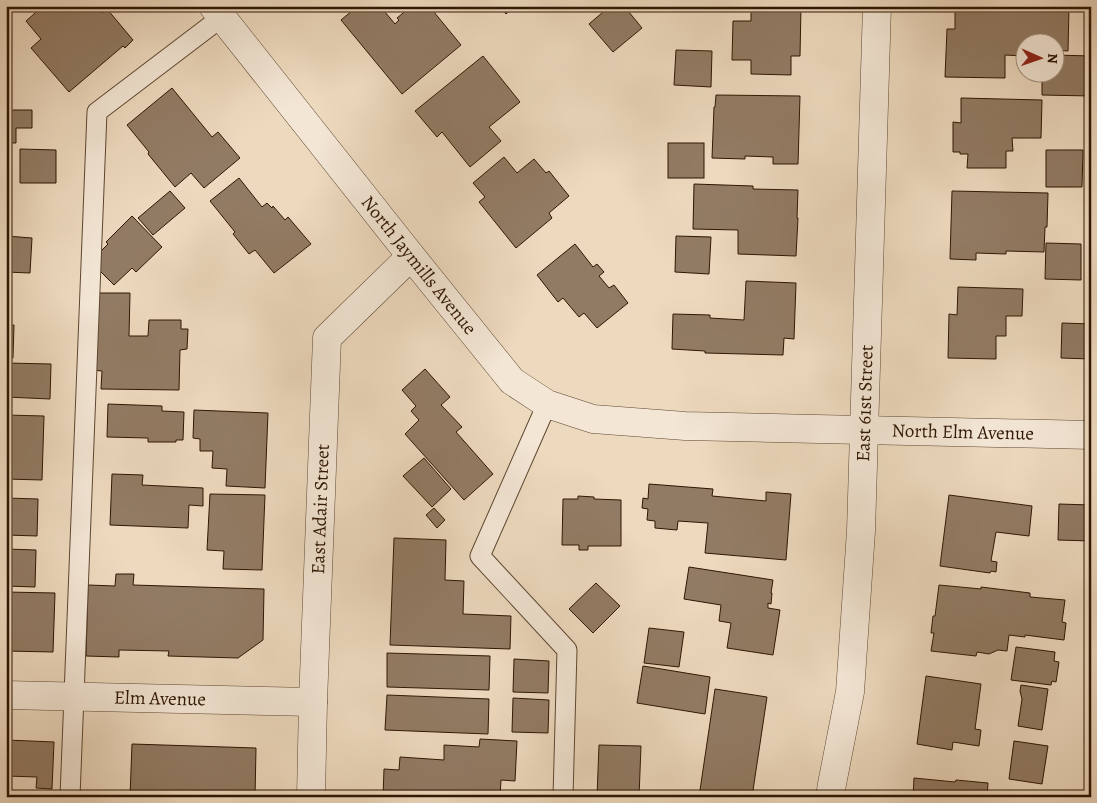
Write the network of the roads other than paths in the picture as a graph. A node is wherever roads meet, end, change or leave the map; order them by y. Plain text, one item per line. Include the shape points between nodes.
1 (878, 6) edge
2 (218, 11) edge
3 (411, 256) junction
4 (547, 404) junction
5 (685, 426) joint
6 (865, 430) junction
7 (1091, 435) edge
8 (6, 695) edge
9 (74, 696) junction
10 (313, 702) junction
11 (70, 797) edge
12 (311, 797) edge
13 (563, 797) edge
14 (830, 797) edge

1 - 6 street, East 61st Street
2 - 3 street, North Jaymills Avenue
2 - 9 lane via 97,112
3 - 4 street, North Jaymills Avenue via 512,381
3 - 10 street, East Adair Street via 327,338
4 - 5 street, North Jaymills Avenue via 593,418
4 - 13 lane via 480,556 567,650
5 - 6 street, North Elm Avenue
6 - 7 street, North Elm Avenue
6 - 14 street, East 61st Street via 850,692
8 - 9 street, Elm Avenue
9 - 10 street, Elm Avenue
9 - 11 lane
10 - 12 street, East Adair Street

